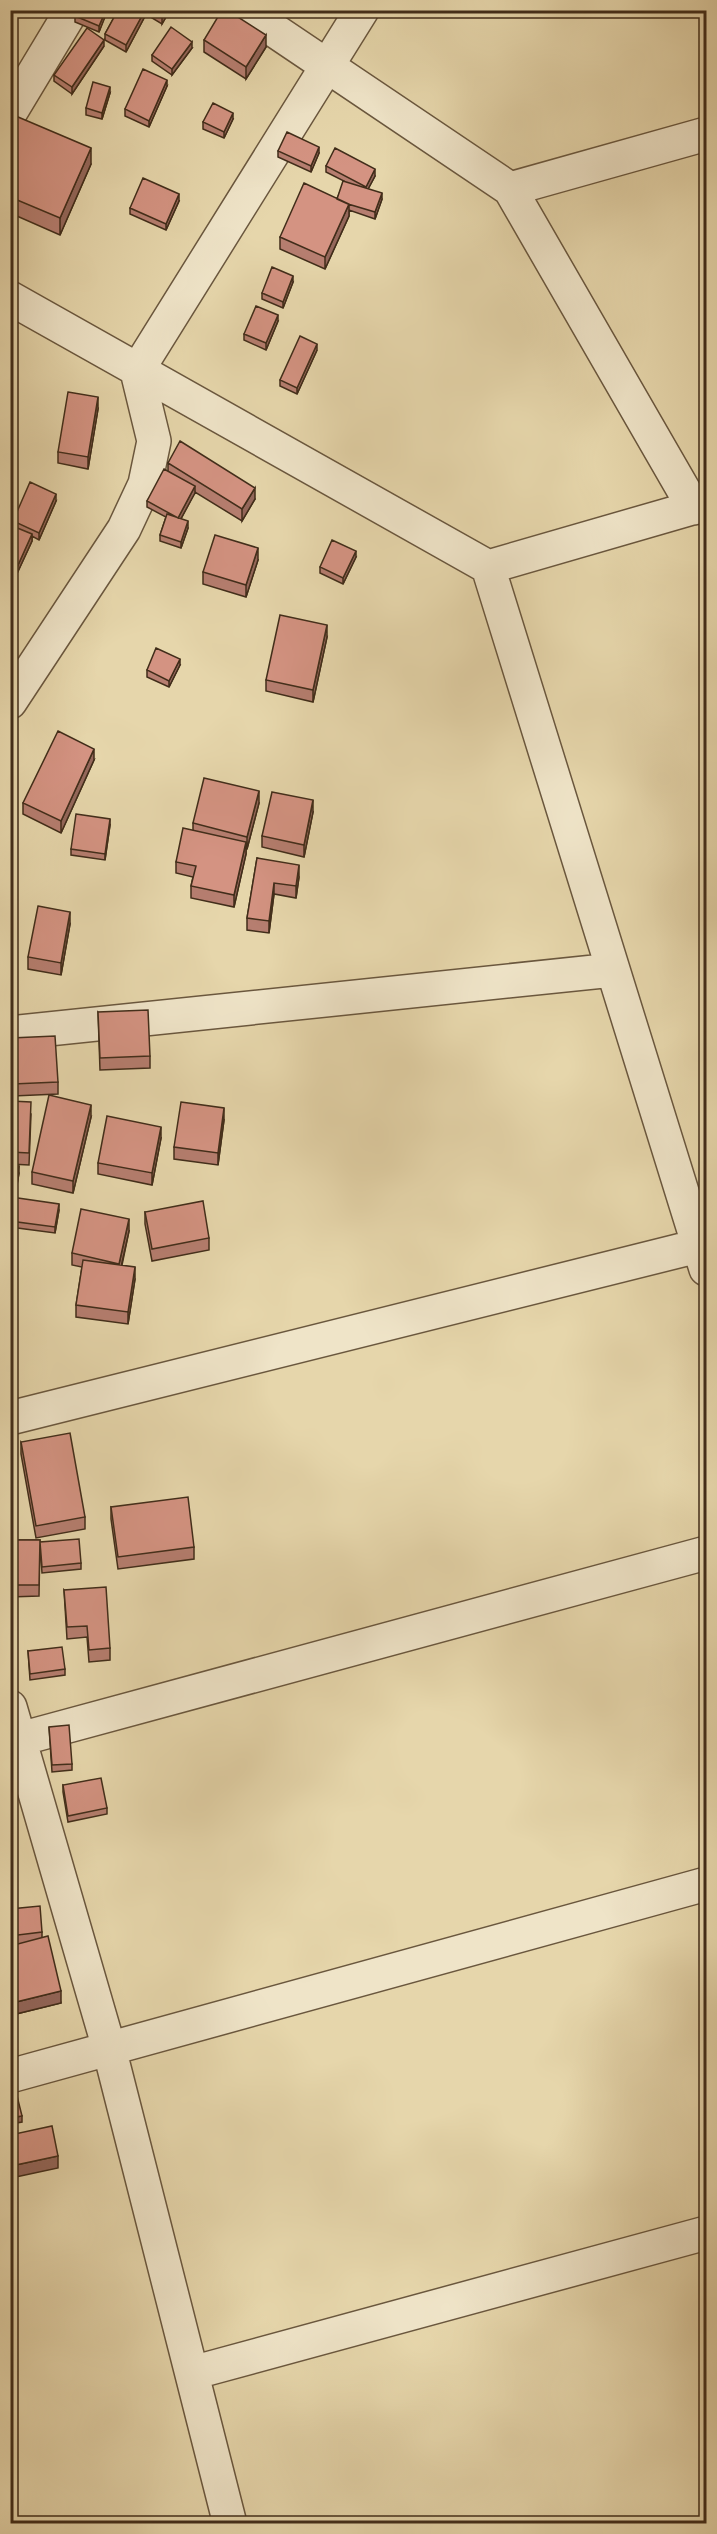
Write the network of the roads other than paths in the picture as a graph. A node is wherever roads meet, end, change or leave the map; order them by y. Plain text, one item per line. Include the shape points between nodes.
1 (72, 10) edge
2 (244, 10) edge
3 (362, 10) edge
4 (327, 66) junction
5 (10, 113) edge
6 (706, 134) edge
7 (510, 189) junction
8 (10, 298) edge
9 (137, 371) junction
10 (700, 506) edge
11 (488, 567) junction
12 (10, 702) edge
13 (613, 970) junction
14 (10, 1033) edge
15 (704, 1253) edge
16 (10, 1418) edge
17 (706, 1553) edge
18 (10, 1707) edge
19 (20, 1739) junction
20 (706, 1884) edge
21 (108, 2048) junction
22 (10, 2076) edge
23 (706, 2233) edge
24 (192, 2373) junction
25 (230, 2523) edge

1 - 5 street
2 - 4 street
3 - 4 street
4 - 7 street
4 - 9 street
6 - 7 street
7 - 10 street
8 - 9 street
9 - 11 street
9 - 12 street via 154,441 145,484 124,529
10 - 11 street
11 - 13 street
13 - 14 street
13 - 15 street
15 - 16 street
17 - 19 street
18 - 19 street
19 - 21 street
20 - 21 street
21 - 22 street
21 - 24 street
23 - 24 street
24 - 25 street

